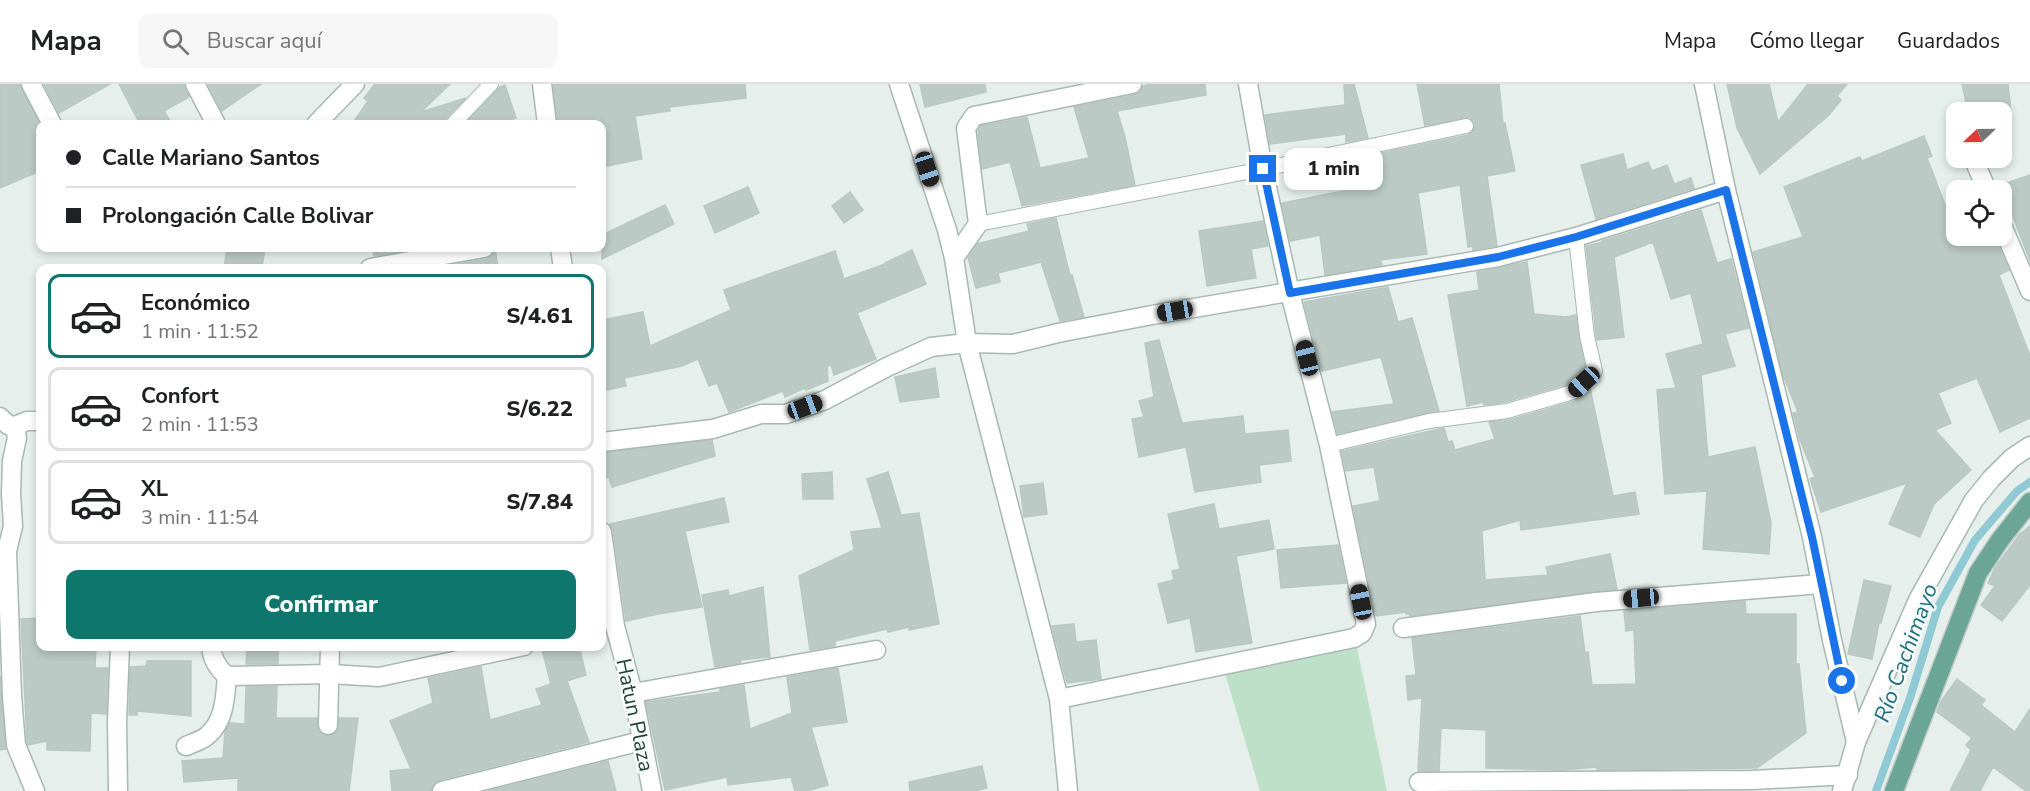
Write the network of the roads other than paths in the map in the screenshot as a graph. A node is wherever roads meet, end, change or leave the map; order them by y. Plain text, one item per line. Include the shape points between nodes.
1 (30, 84) edge
2 (195, 84) edge
3 (355, 84) edge
4 (491, 84) edge
5 (542, 84) edge
6 (898, 84) edge
7 (1132, 84) edge
8 (1248, 84) edge
9 (1704, 84) edge
10 (50, 120) edge
11 (214, 120) edge
12 (320, 120) edge
13 (457, 120) edge
14 (546, 120) edge
15 (1466, 126) dead end
16 (1263, 169) junction
17 (1726, 190) junction
18 (978, 224) junction
19 (1576, 237) junction
20 (2011, 246) edge
21 (461, 252) edge
22 (954, 258) junction
23 (393, 264) edge
24 (2030, 291) edge
25 (1290, 293) junction
26 (967, 343) junction
27 (36, 421) edge
28 (8, 422) edge
29 (606, 442) edge
30 (1329, 445) junction
31 (2030, 446) edge
32 (2030, 502) edge
33 (1821, 584) junction
34 (606, 596) edge
35 (608, 628) edge
36 (1403, 628) dead end
37 (876, 650) dead end
38 (120, 651) edge
39 (212, 651) edge
40 (330, 651) edge
41 (501, 651) edge
42 (223, 673) junction
43 (330, 675) junction
44 (633, 693) junction
45 (1059, 699) junction
46 (328, 725) dead end
47 (641, 741) junction
48 (1856, 742) junction
49 (186, 746) dead end
50 (1419, 782) dead end
51 (1845, 783) edge
52 (35, 791) edge
53 (118, 791) edge
54 (442, 791) edge
55 (652, 791) edge
56 (1068, 791) edge
57 (1894, 791) edge

1 - 10 street
2 - 11 street
3 - 12 street
4 - 13 lane
5 - 14 street
6 - 22 street
7 - 18 street via 974,116 966,128
8 - 16 street
9 - 17 street
15 - 16 lane
16 - 18 lane
16 - 25 street
17 - 19 street
17 - 33 street
18 - 22 street
19 - 25 street via 1498,257
19 - 30 lane via 1587,336 1595,371 1573,392 1507,411 1429,421
20 - 24 street
21 - 23 street
22 - 26 street
25 - 26 street via 1152,315 1013,345
25 - 30 street
26 - 29 street via 931,347 825,400 786,414 761,414 713,429
26 - 45 street
27 - 28 street
28 - 52 street via 17,438 12,461 13,526 7,551 11,685 16,745
30 - 45 street via 1366,624 1362,633 1354,638
31 - 48 street via 1990,479 1974,500 1918,600
32 - 57 main road via 1978,573
33 - 36 street via 1596,602
33 - 48 street
34 - 35 street, Hatun Plaza
35 - 44 street, Hatun Plaza
37 - 44 street
38 - 53 street
39 - 42 street
40 - 43 street
41 - 43 street via 379,677
42 - 43 street
42 - 49 street via 224,708 220,718 208,736
43 - 46 street
44 - 47 street, Hatun Plaza
45 - 56 street
47 - 54 street
47 - 55 street, Hatun Plaza
48 - 51 street
50 - 51 street

